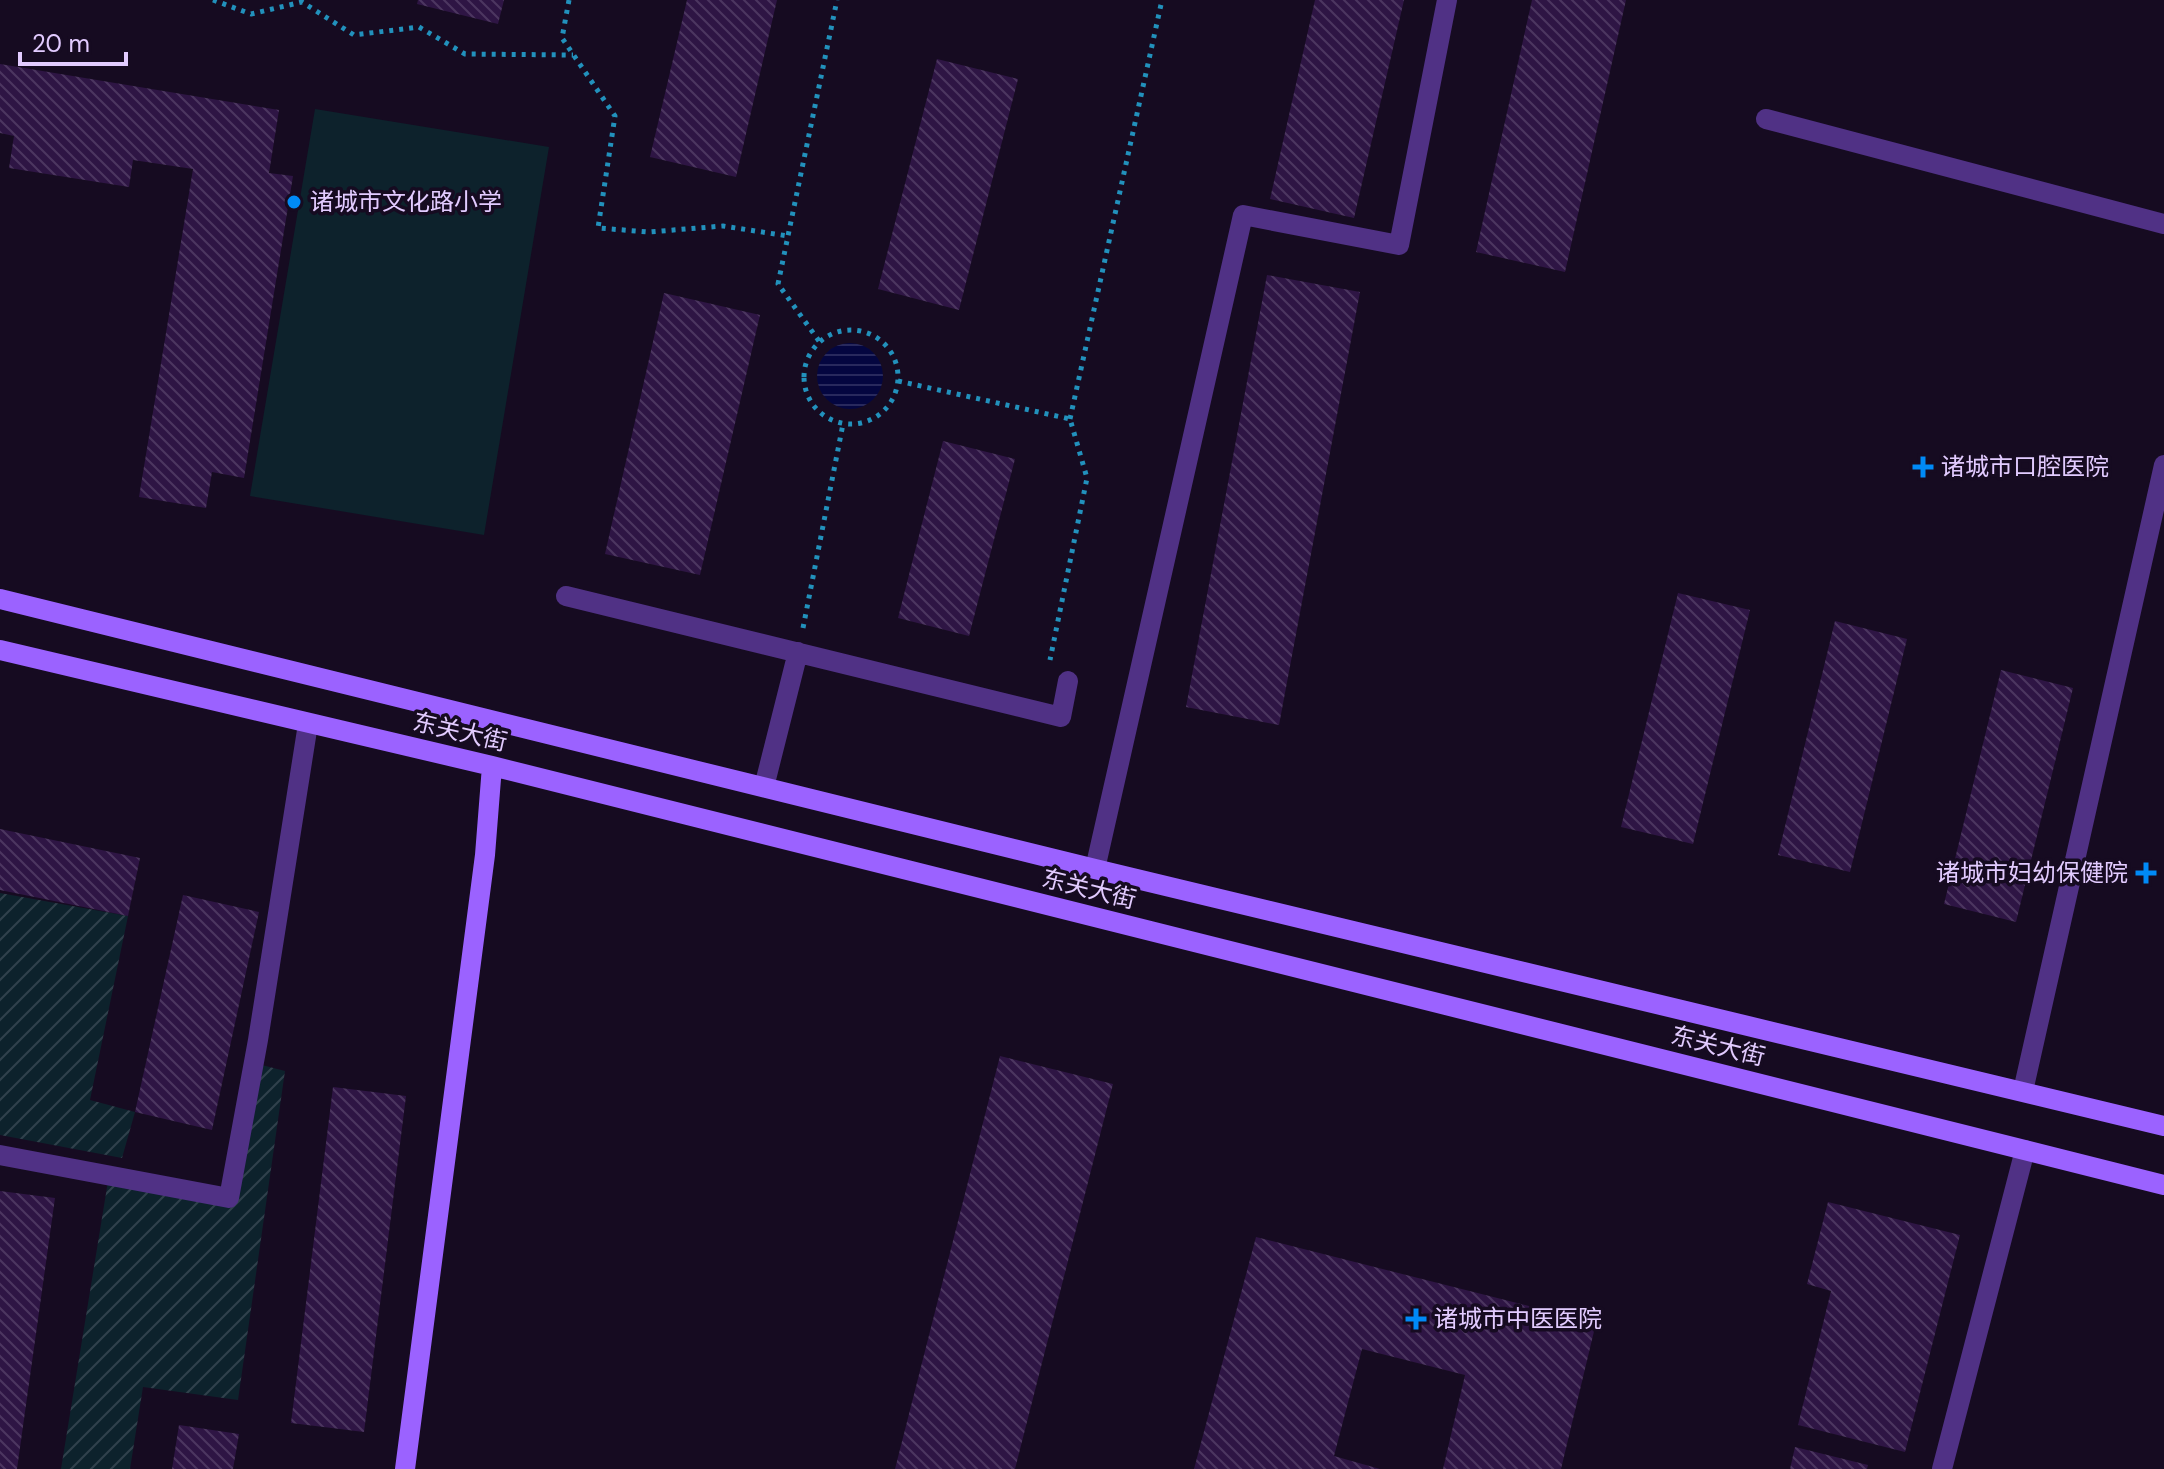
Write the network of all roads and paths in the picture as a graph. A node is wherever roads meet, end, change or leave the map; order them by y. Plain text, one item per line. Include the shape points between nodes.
1 (213, 0) edge
2 (569, 0) edge
3 (837, 0) edge
4 (1162, 0) edge
5 (1447, 0) edge
6 (303, 1) edge
7 (574, 55) junction
8 (1766, 119) dead end
9 (2164, 224) edge
10 (788, 236) junction
11 (819, 341) junction
12 (898, 381) junction
13 (1070, 419) junction
14 (843, 424) junction
15 (2164, 465) edge
16 (566, 596) dead end
17 (0, 599) edge
18 (0, 650) edge
19 (798, 652) junction
20 (1049, 664) dead end
21 (1068, 681) dead end
22 (308, 724) junction
23 (492, 766) junction
24 (764, 787) junction
25 (1095, 869) junction
26 (2023, 1091) junction
27 (2164, 1126) edge
28 (2025, 1150) junction
29 (0, 1155) edge
30 (2164, 1185) edge
31 (405, 1469) edge
32 (1942, 1469) edge

1 - 6 path via 251,14
2 - 7 path via 562,38
3 - 10 path
4 - 13 path
5 - 25 street via 1399,245 1243,215
6 - 7 path via 354,35 419,27 465,54
7 - 10 path via 615,116 598,228 649,232 723,226
8 - 9 street
10 - 11 path via 778,284
11 - 12 path via 849,329 879,338 897,365
11 - 14 path via 809,354 803,383 817,410
12 - 13 path
12 - 14 path via 894,397 873,419
13 - 20 path via 1087,478
14 - 19 path
15 - 26 street
16 - 19 street
17 - 24 main road, 东关大街
18 - 22 main road, 东关大街
19 - 21 street via 1061,717
19 - 24 street
22 - 23 main road, 东关大街
22 - 29 street via 229,1198
23 - 28 main road, 东关大街
23 - 31 main road
24 - 25 main road, 东关大街
25 - 26 main road, 东关大街
26 - 27 main road, 东关大街
28 - 30 main road, 东关大街
28 - 32 street

